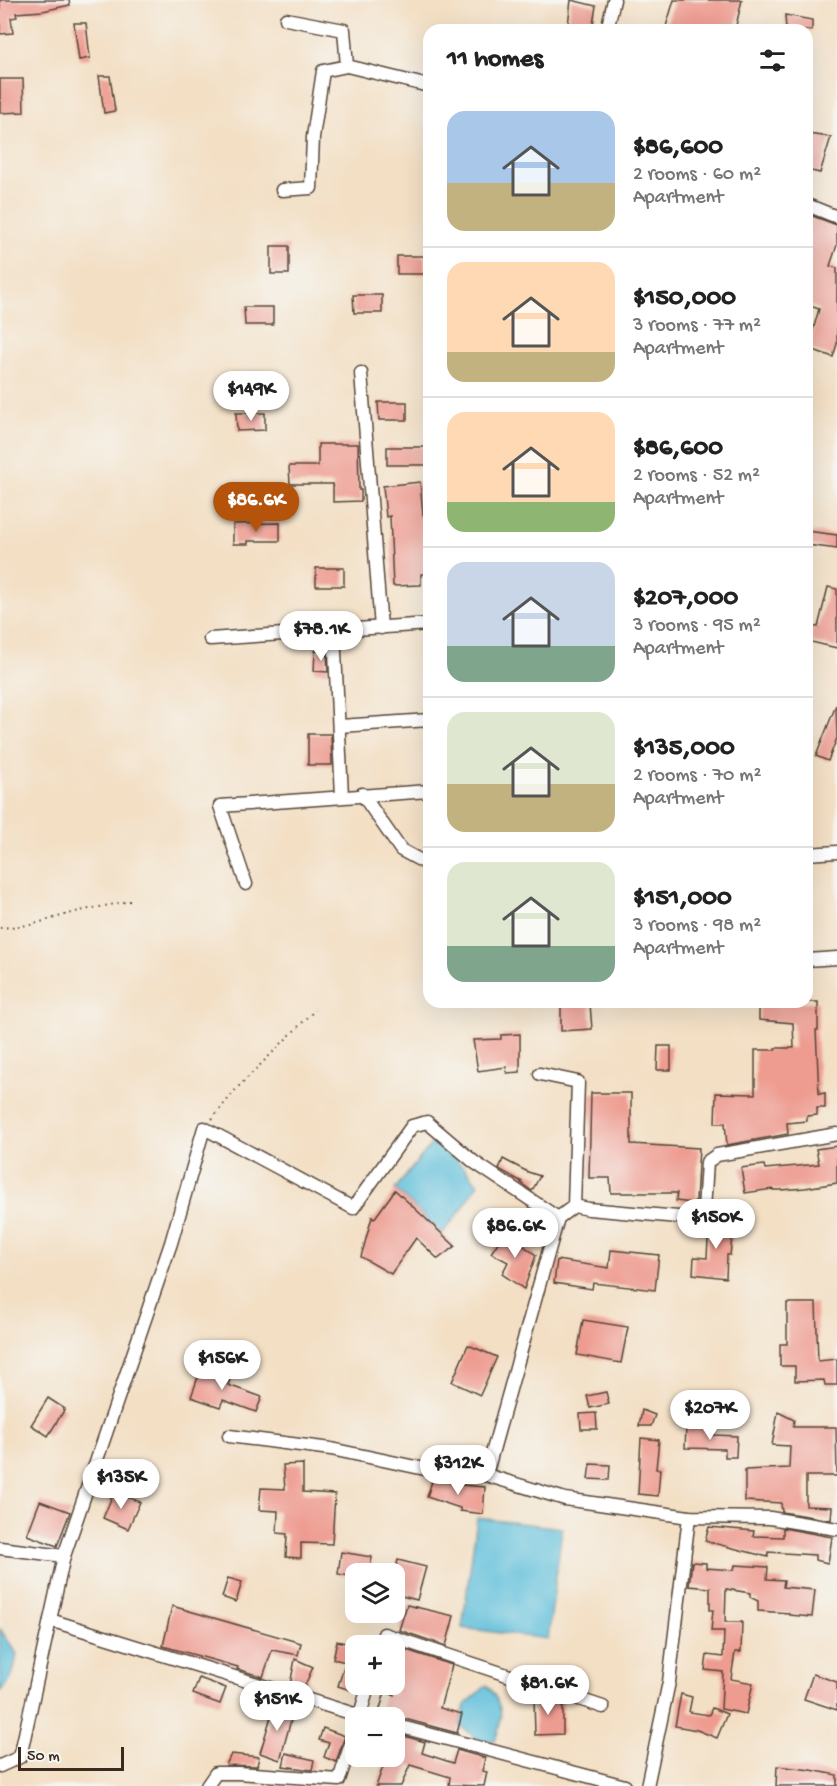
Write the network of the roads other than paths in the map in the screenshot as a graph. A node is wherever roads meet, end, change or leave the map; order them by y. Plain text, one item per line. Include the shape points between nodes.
1 (614, 0) edge
2 (286, 19) dead end
3 (608, 24) edge
4 (347, 66) junction
5 (423, 85) edge
6 (282, 190) dead end
7 (813, 207) edge
8 (837, 217) edge
9 (361, 373) dead end
10 (423, 624) edge
11 (381, 628) junction
12 (334, 631) junction
13 (210, 639) dead end
14 (423, 720) edge
15 (340, 726) junction
16 (423, 791) edge
17 (362, 795) junction
18 (342, 796) junction
19 (837, 852) edge
20 (813, 854) edge
21 (423, 862) edge
22 (246, 884) dead end
23 (837, 958) edge
24 (813, 960) edge
25 (540, 1074) dead end
26 (837, 1134) edge
27 (574, 1206) junction
28 (558, 1218) junction
29 (229, 1436) dead end
30 (486, 1475) junction
31 (689, 1517) junction
32 (837, 1529) edge
33 (0, 1548) edge
34 (64, 1556) junction
35 (50, 1620) junction
36 (405, 1641) edge
37 (603, 1707) dead end
38 (345, 1712) edge
39 (405, 1728) edge
40 (345, 1762) edge
41 (0, 1766) edge
42 (207, 1786) edge
43 (625, 1786) edge
44 (647, 1786) edge

1 - 3 street
2 - 4 street via 344,30
4 - 5 street
4 - 6 street via 323,71 313,137 311,188
7 - 8 street
9 - 11 street
10 - 11 street
11 - 12 street
12 - 13 street
12 - 15 street
14 - 15 street
15 - 18 street
16 - 17 street
17 - 18 street
17 - 21 street via 401,850
18 - 22 street via 220,806
19 - 20 street
23 - 24 street
25 - 27 street via 578,1082
26 - 27 street via 717,1155 707,1162 704,1210 689,1218
27 - 28 street
28 - 30 street
28 - 34 street via 474,1162 427,1122 412,1126 353,1208 204,1128 171,1243
29 - 30 street via 331,1449 425,1469
30 - 31 street via 565,1499
31 - 32 street via 770,1518
31 - 44 street via 669,1682
33 - 34 street
34 - 35 street
35 - 38 street
35 - 41 street via 20,1757
36 - 37 street
39 - 43 street
40 - 42 street via 339,1780 216,1773

